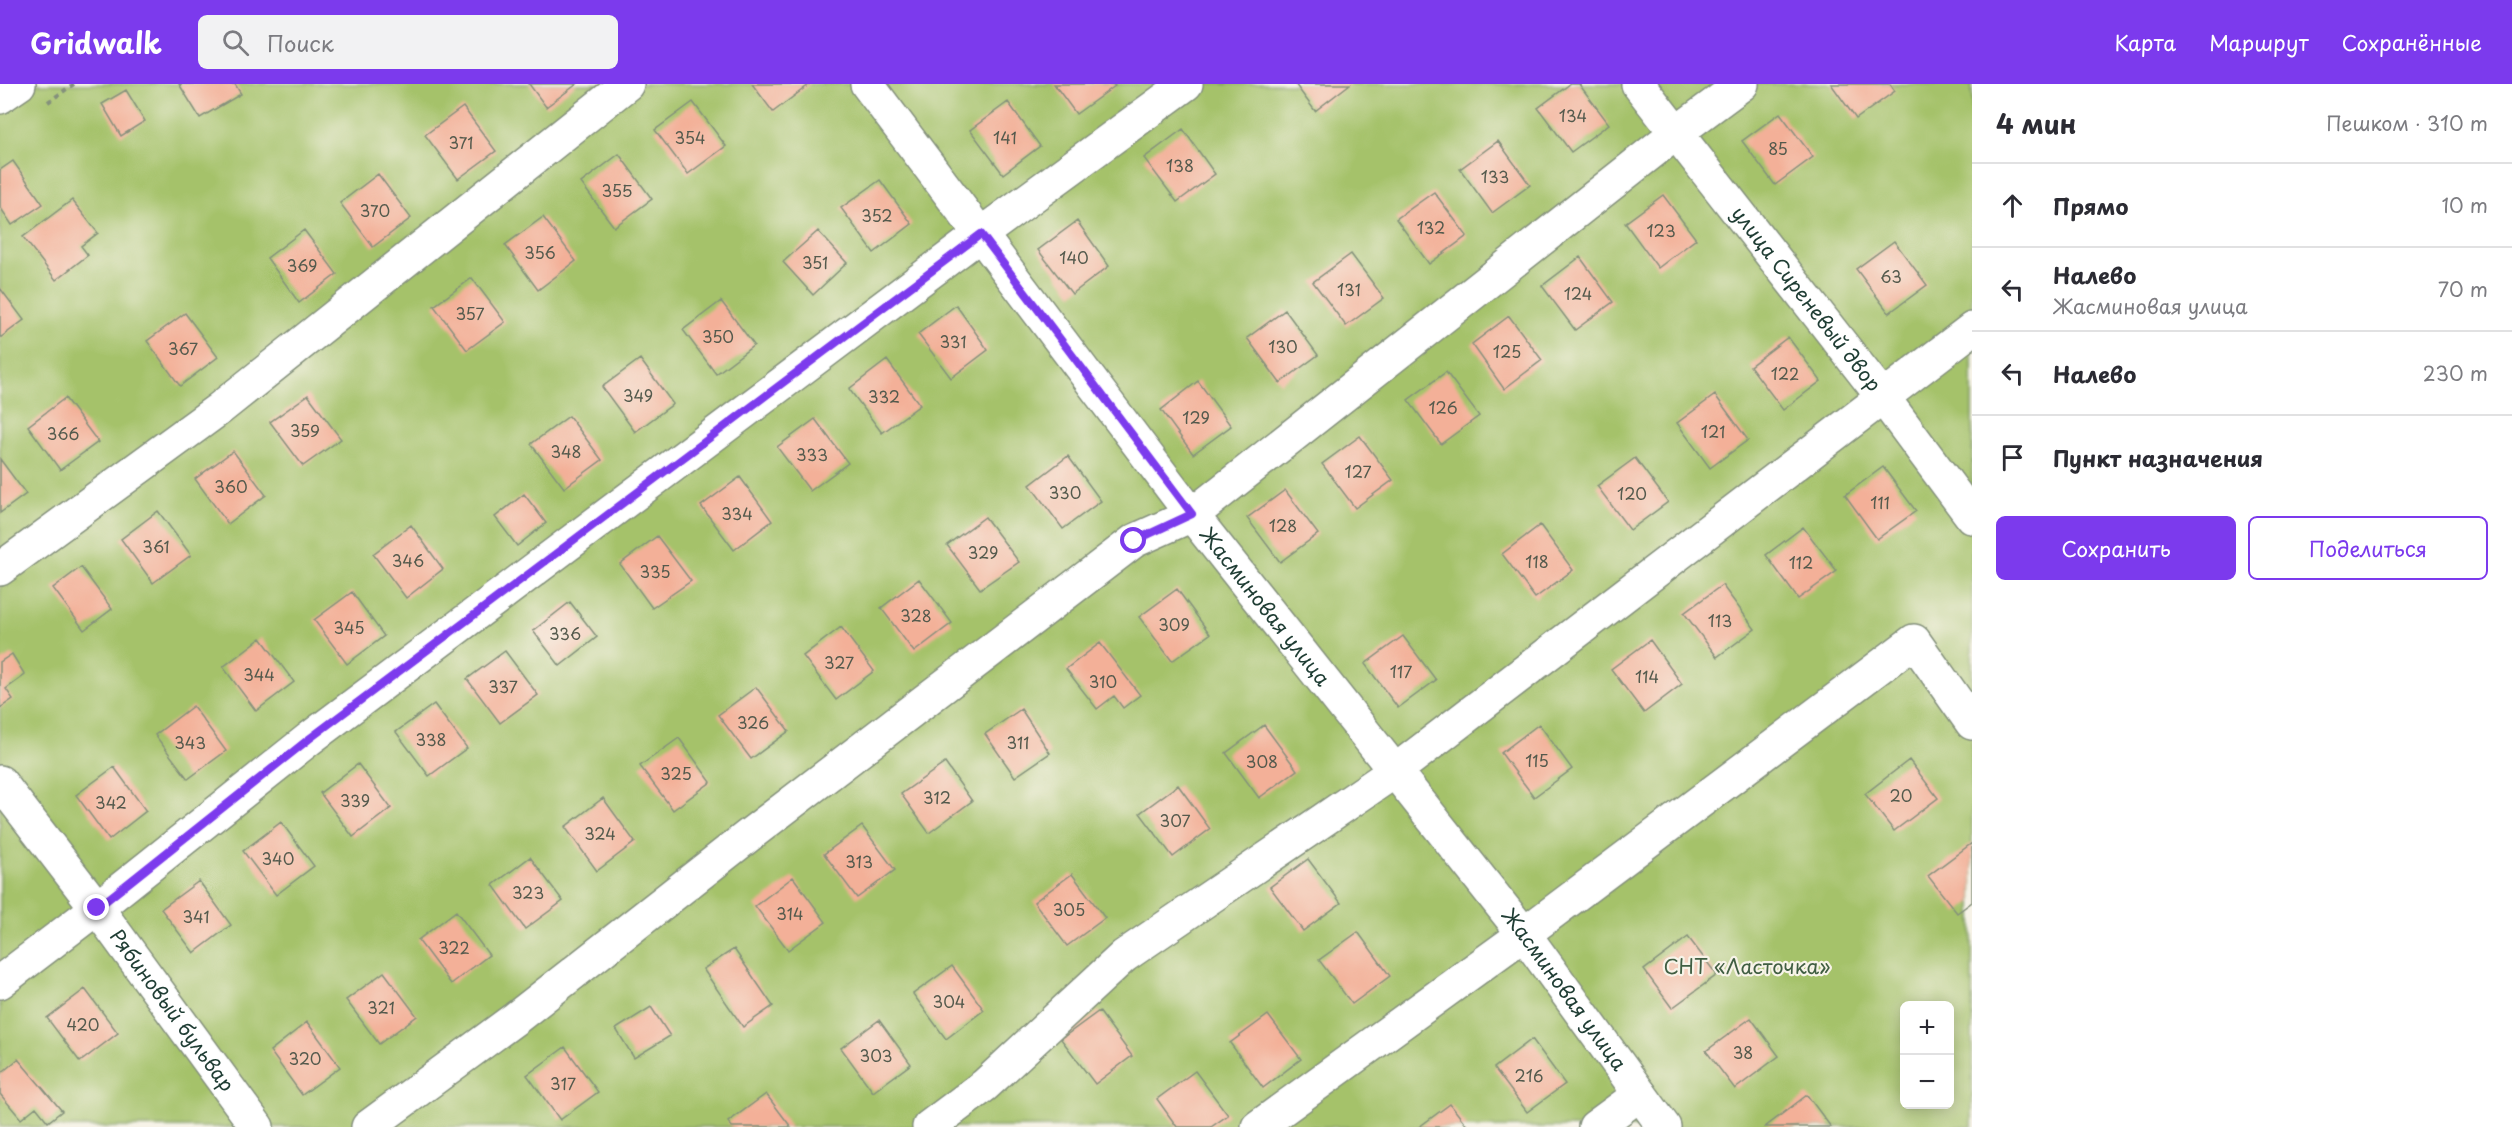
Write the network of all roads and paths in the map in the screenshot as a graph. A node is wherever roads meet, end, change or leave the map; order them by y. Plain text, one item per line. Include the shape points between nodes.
1 (19, 84) edge
2 (627, 84) edge
3 (867, 84) edge
4 (1186, 84) edge
5 (1638, 84) edge
6 (1742, 84) edge
7 (0, 97) edge
8 (1676, 133) junction
9 (981, 234) junction
10 (1972, 329) edge
11 (1882, 396) junction
12 (1192, 514) junction
13 (1972, 517) edge
14 (0, 569) edge
15 (1972, 723) edge
16 (1395, 771) junction
17 (0, 782) edge
18 (97, 908) junction
19 (1524, 934) junction
20 (0, 982) edge
21 (1640, 1094) junction
22 (256, 1127) edge
23 (368, 1127) edge
24 (929, 1127) edge
25 (1258, 1127) edge
26 (1594, 1127) edge
27 (1664, 1127) edge

1 - 7 street
2 - 14 street via 219,409
3 - 9 street, Жасминовая улица
4 - 9 street
5 - 8 street, улица Сиреневый двор
6 - 8 street
8 - 11 street, улица Сиреневый двор
8 - 12 street
9 - 12 street, Жасминовая улица
9 - 18 street via 309,739
10 - 11 street
11 - 13 street, улица Сиреневый двор
11 - 16 street
12 - 16 street, Жасминовая улица
12 - 23 street via 1134,541 516,1018
15 - 19 street via 1914,641
16 - 19 street, Жасминовая улица
16 - 24 street via 1124,956 985,1085
17 - 18 street, Рябиновый бульвар
18 - 20 street
18 - 22 street, Рябиновый бульвар
19 - 21 street, Жасминовая улица
19 - 25 street
21 - 26 street
21 - 27 street, Жасминовая улица

